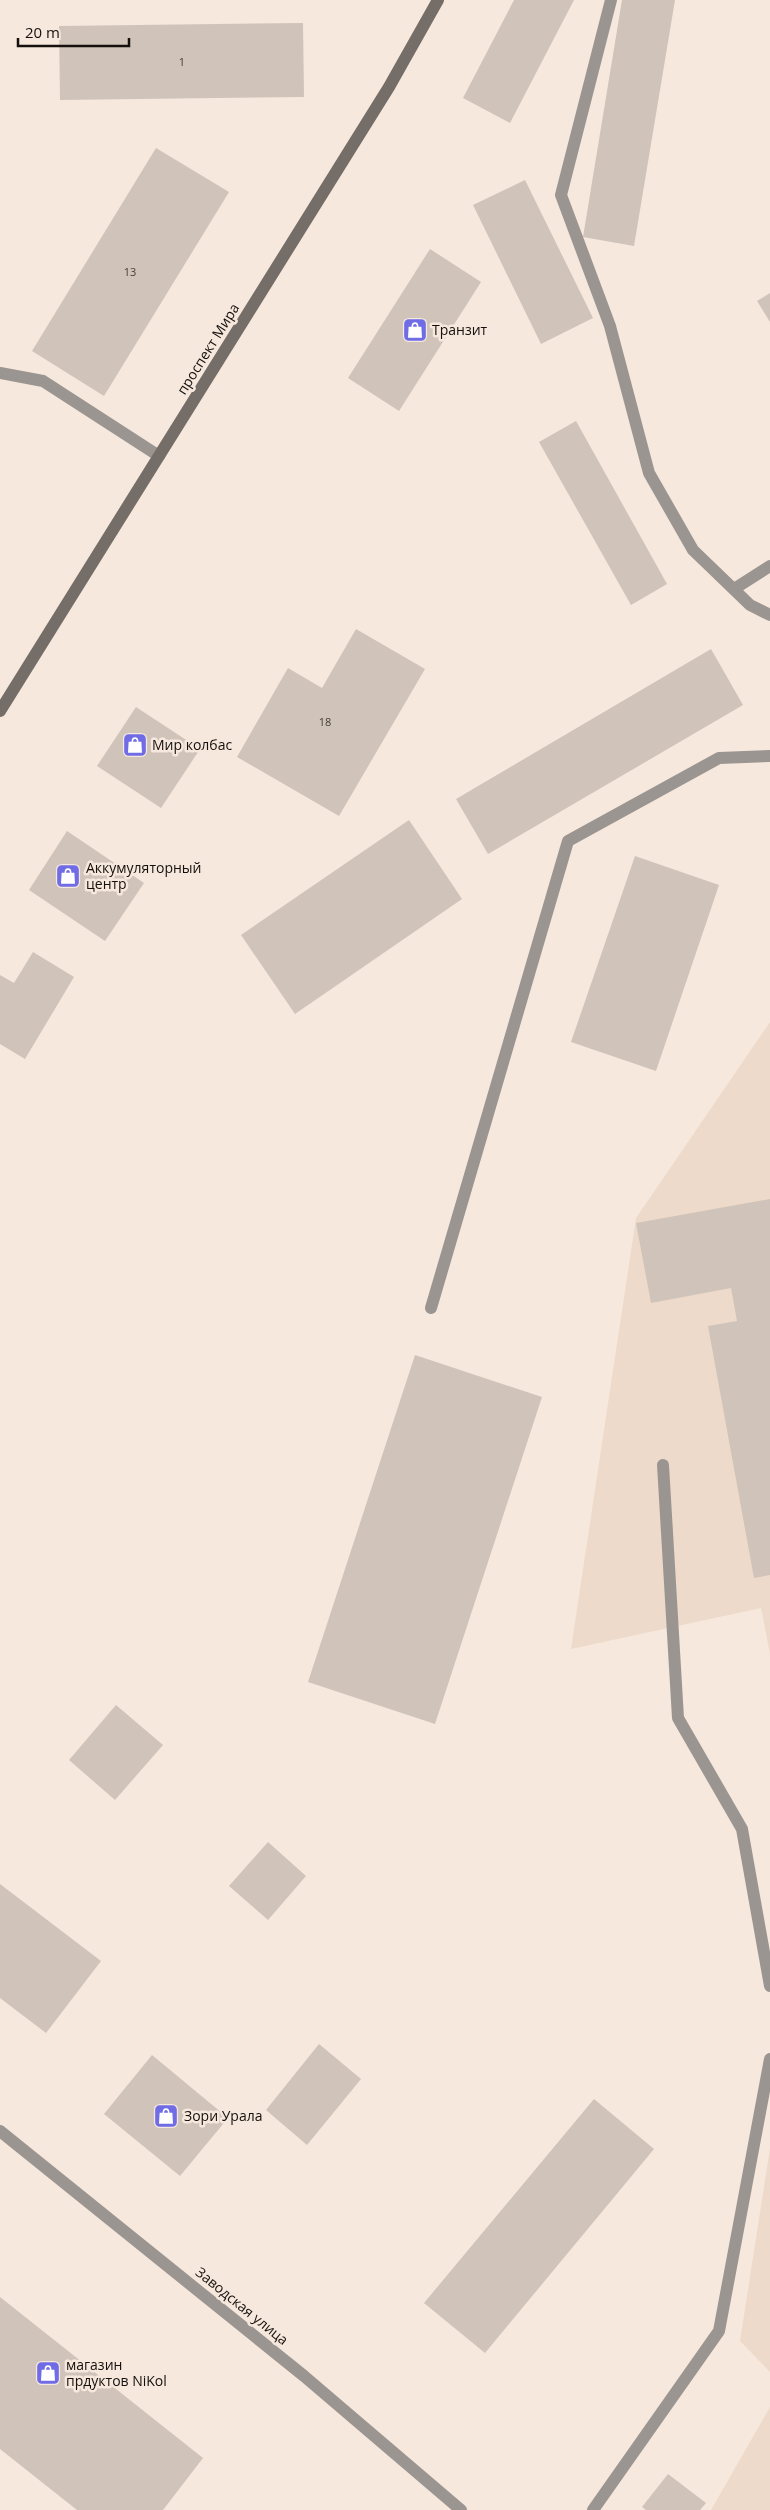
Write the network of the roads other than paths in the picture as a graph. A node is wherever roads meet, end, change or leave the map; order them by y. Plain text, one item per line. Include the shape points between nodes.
1 (438, 0) edge
2 (611, 0) edge
3 (0, 373) edge
4 (159, 456) junction
5 (770, 566) edge
6 (734, 589) junction
7 (770, 615) edge
8 (0, 711) edge
9 (770, 756) edge
10 (431, 1308) dead end
11 (663, 1465) dead end
12 (770, 1986) edge
13 (770, 2059) edge
14 (0, 2131) edge
15 (461, 2510) edge
16 (593, 2510) edge

1 - 4 main road, проспект Мира via 389,88
2 - 6 street via 561,196 610,326 648,473 693,550
3 - 4 street via 43,381
4 - 8 main road, проспект Мира
5 - 6 street
6 - 7 street via 750,605
9 - 10 street via 719,758 568,841
11 - 12 street via 678,1718 742,1829
13 - 16 street via 719,2331
14 - 15 street, Заводская улица via 304,2376

